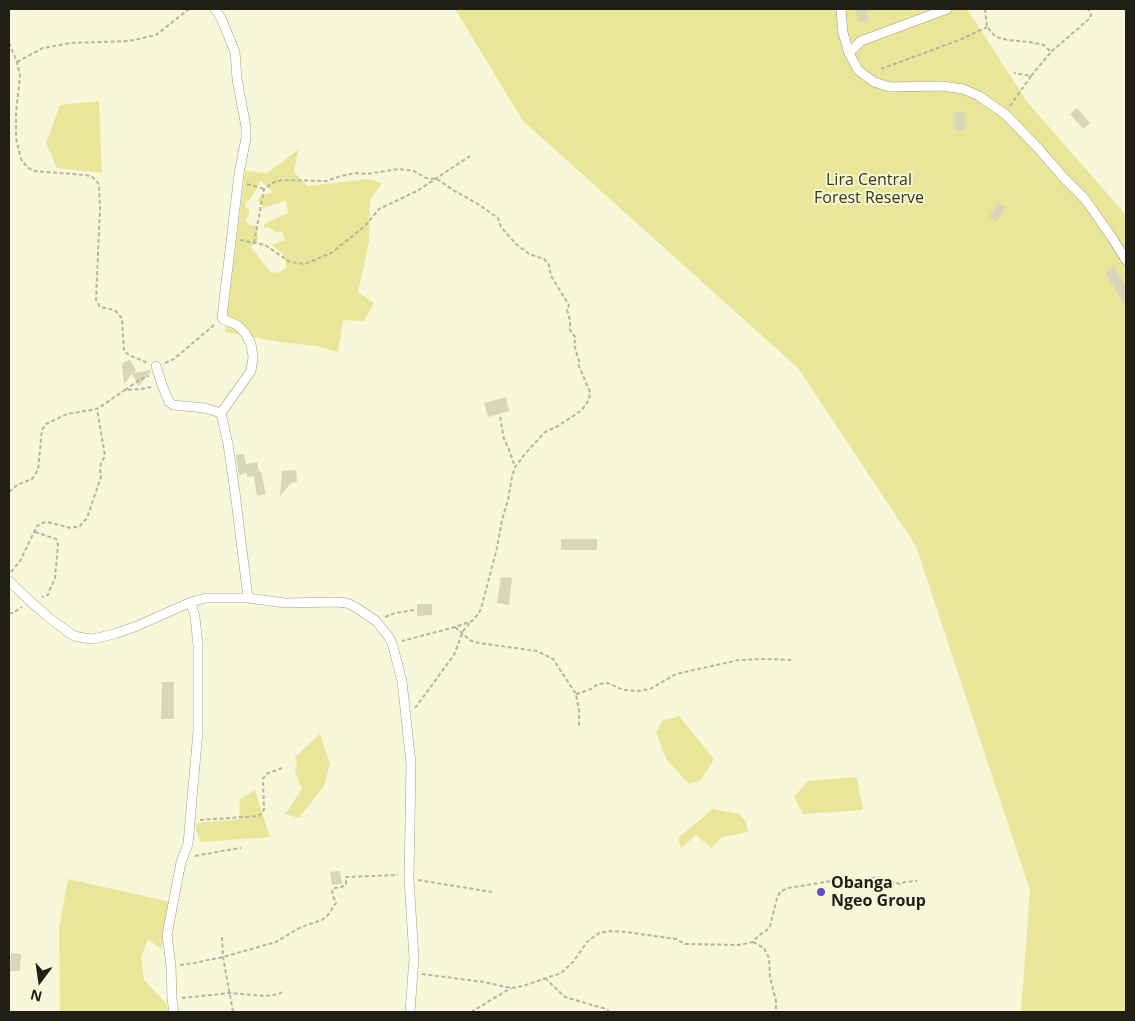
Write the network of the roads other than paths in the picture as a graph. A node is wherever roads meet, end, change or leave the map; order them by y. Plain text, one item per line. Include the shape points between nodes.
1 (215, 9) edge
2 (840, 9) edge
3 (948, 9) edge
4 (842, 33) junction
5 (861, 41) junction
6 (849, 53) junction
7 (1126, 260) edge
8 (156, 366) road end
9 (221, 414) junction
10 (9, 581) edge
11 (248, 598) junction
12 (192, 602) junction
13 (174, 1012) edge
14 (410, 1012) edge

1 - 9 street via 235,52 246,127 222,318 245,333 253,357 251,371
2 - 4 street
3 - 5 street
4 - 5 street
4 - 6 street
5 - 6 street
6 - 7 street via 858,70 874,82 890,87 963,89 1005,114 1085,199
8 - 9 street via 173,405 205,408
9 - 11 street via 228,444
10 - 12 street via 53,622 74,636 84,638 114,634
11 - 12 street via 206,598
11 - 14 street via 285,603 346,604 376,621 392,643 402,681 412,764 409,876 414,958
12 - 13 street via 198,646 198,731 188,844 181,862 168,935

